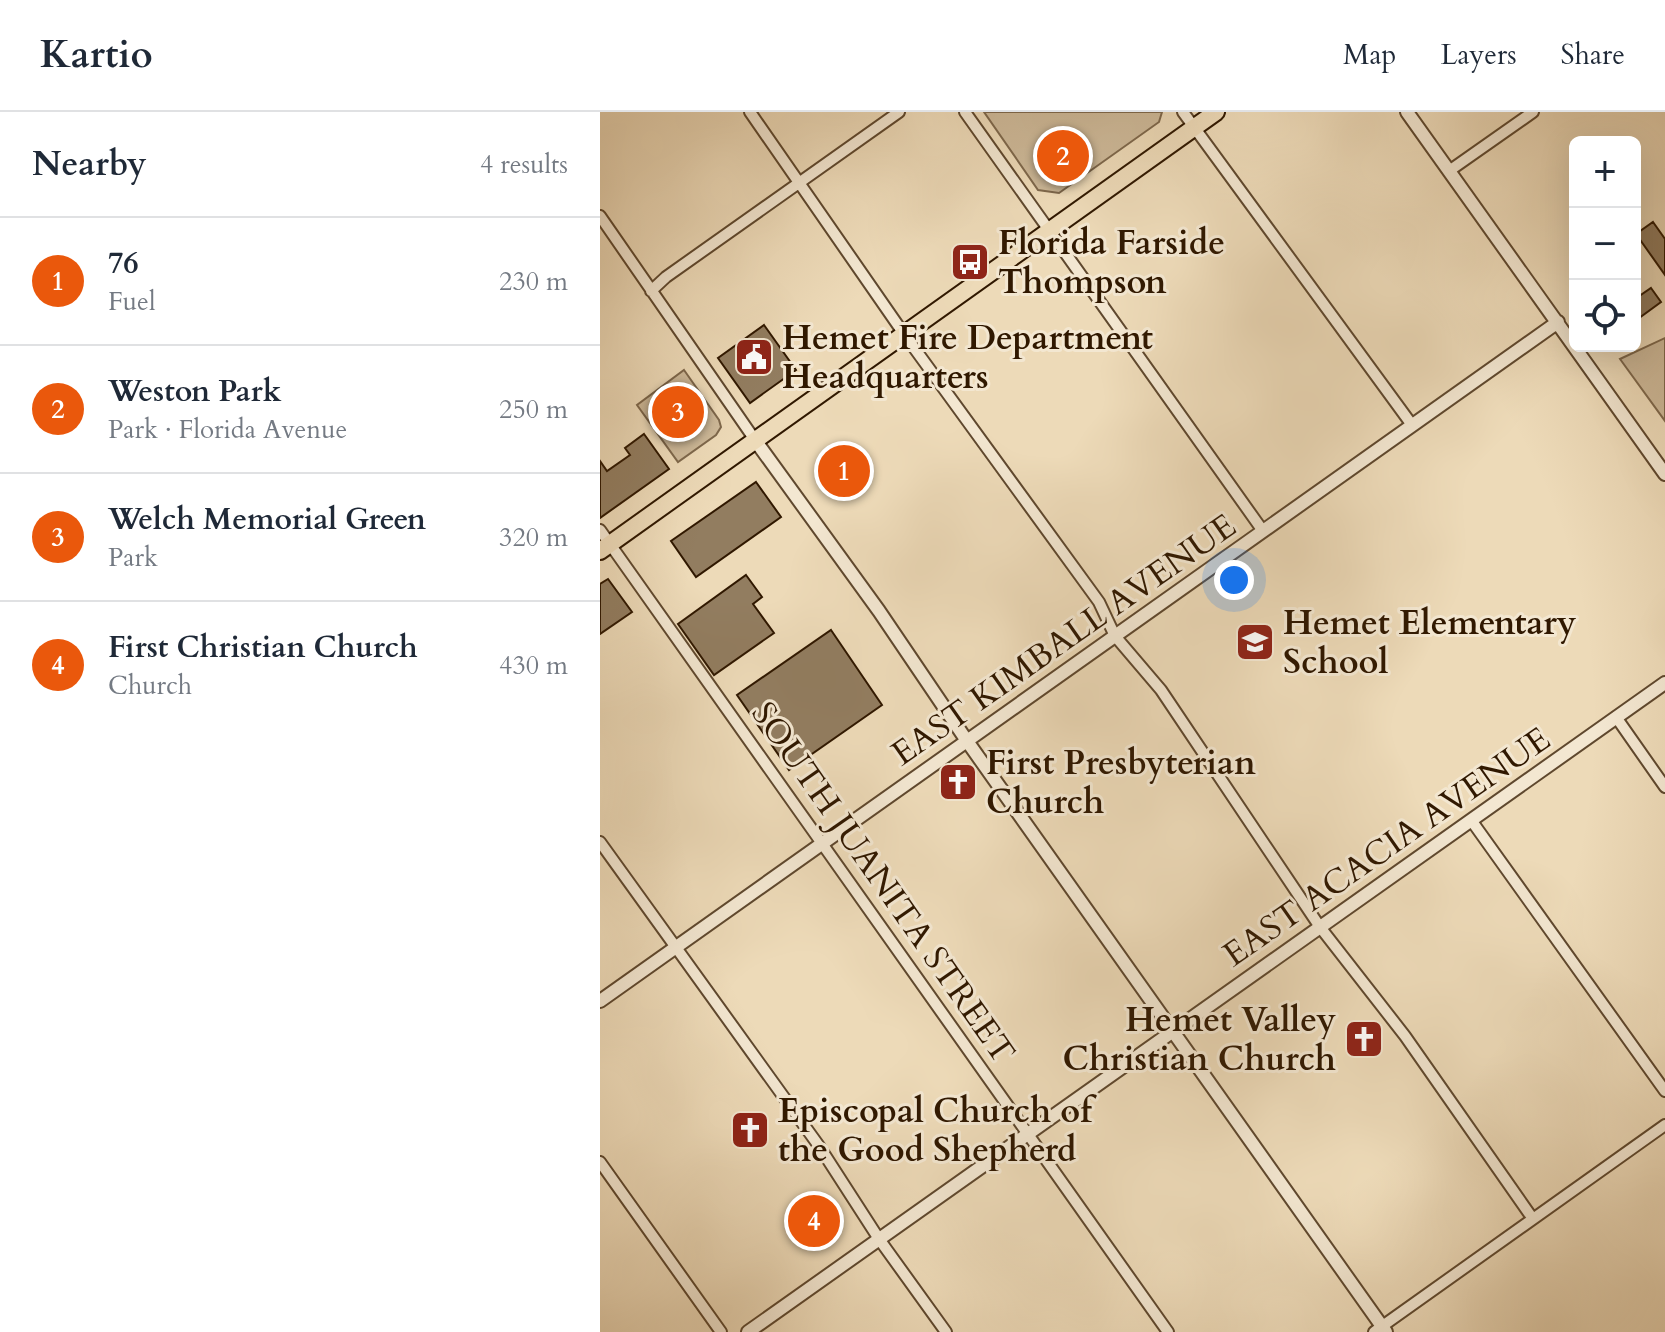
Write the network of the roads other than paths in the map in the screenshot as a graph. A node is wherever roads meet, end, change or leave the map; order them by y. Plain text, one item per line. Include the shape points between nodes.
1 (750, 112) edge
2 (899, 112) edge
3 (965, 112) edge
4 (1183, 112) edge
5 (1216, 112) edge
6 (1407, 112) edge
7 (1533, 112) edge
8 (1194, 128) junction
9 (1449, 171) junction
10 (798, 183) junction
11 (600, 216) edge
12 (1048, 231) junction
13 (651, 291) junction
14 (1558, 322) junction
15 (904, 334) junction
16 (1412, 425) junction
17 (755, 440) junction
18 (1665, 474) edge
19 (1263, 531) junction
20 (603, 541) edge
21 (1115, 636) junction
22 (1665, 683) edge
23 (1616, 717) junction
24 (967, 741) junction
25 (1665, 787) edge
26 (1471, 820) junction
27 (600, 842) edge
28 (822, 844) junction
29 (1320, 927) junction
30 (676, 948) junction
31 (600, 1001) edge
32 (1173, 1031) junction
33 (1665, 1091) edge
34 (1665, 1125) edge
35 (1028, 1134) junction
36 (600, 1162) edge
37 (1533, 1219) junction
38 (879, 1239) junction
39 (1381, 1330) edge
40 (721, 1332) edge
41 (748, 1332) edge
42 (946, 1332) edge
43 (1168, 1332) edge

1 - 10 street
2 - 10 street
3 - 12 street
4 - 8 street
5 - 8 main road
6 - 9 street
7 - 9 street
8 - 12 main road
8 - 16 street
9 - 14 street
10 - 13 street
10 - 15 street
11 - 13 street
12 - 15 main road
12 - 19 street
13 - 17 street
14 - 16 street, EAST KIMBALL AVENUE
14 - 18 street
15 - 17 main road
15 - 21 street via 1099,602
16 - 19 street, EAST KIMBALL AVENUE
17 - 20 main road
17 - 24 street
19 - 21 street, EAST KIMBALL AVENUE
20 - 28 street, SOUTH JUANITA STREET
21 - 24 street, EAST KIMBALL AVENUE
21 - 29 street via 1172,705
22 - 23 street, EAST ACACIA AVENUE
23 - 25 street
23 - 26 street, EAST ACACIA AVENUE
24 - 28 street, EAST KIMBALL AVENUE
24 - 32 street
26 - 29 street, EAST ACACIA AVENUE
26 - 33 street
27 - 30 street
28 - 30 street, EAST KIMBALL AVENUE
28 - 35 street, SOUTH JUANITA STREET
29 - 32 street, EAST ACACIA AVENUE
29 - 37 street via 1405,1036
30 - 31 street, EAST KIMBALL AVENUE
30 - 38 street
32 - 35 street, EAST ACACIA AVENUE
32 - 39 street
34 - 37 street
35 - 38 street, EAST ACACIA AVENUE
35 - 43 street, SOUTH JUANITA STREET
36 - 40 street
37 - 39 street
38 - 41 street, EAST ACACIA AVENUE
38 - 42 street

